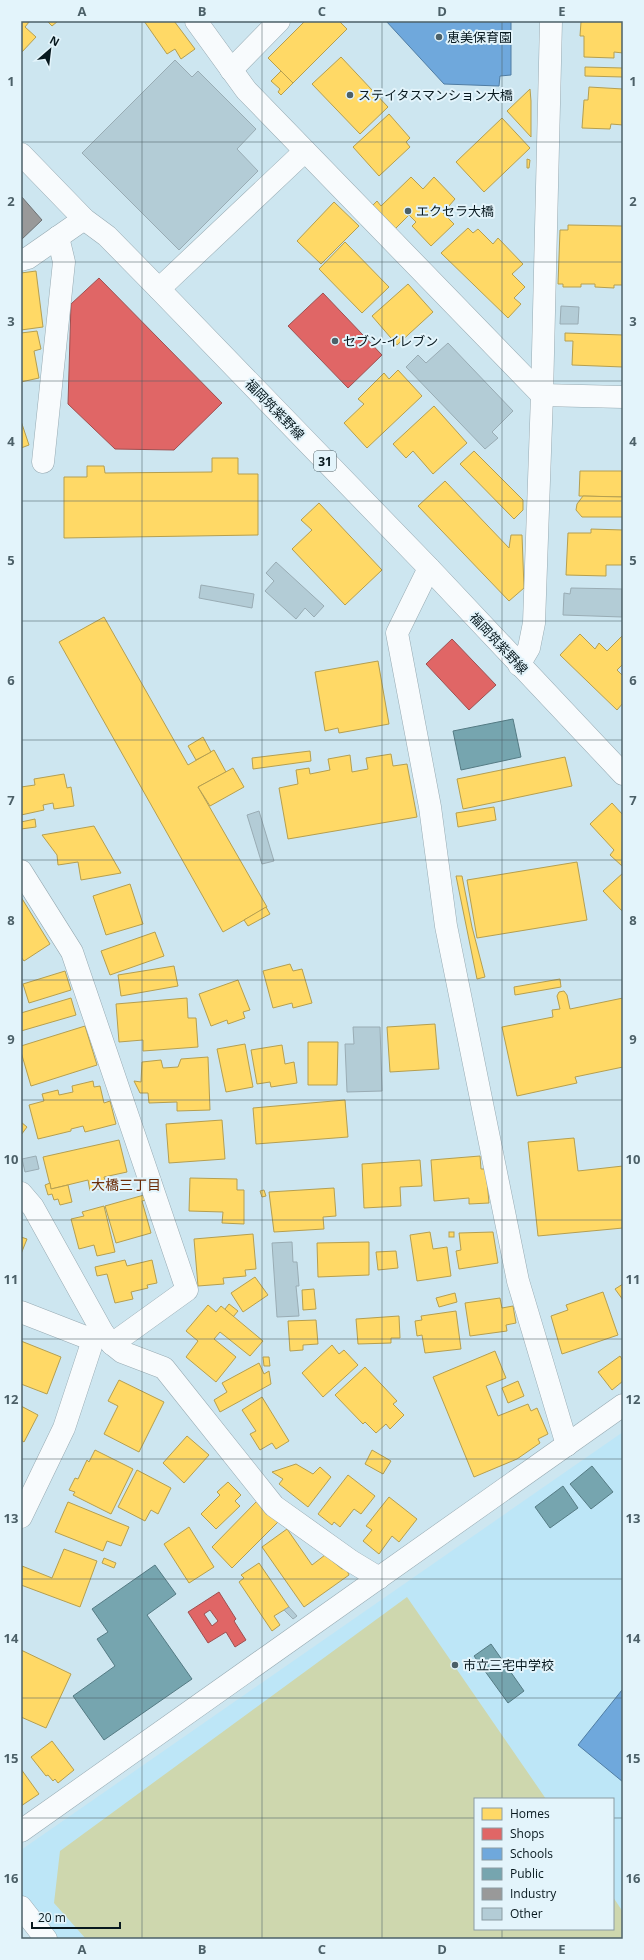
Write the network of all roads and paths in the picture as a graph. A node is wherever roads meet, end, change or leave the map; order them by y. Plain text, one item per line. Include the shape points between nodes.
1 (196, 21) edge
2 (279, 21) edge
3 (551, 21) edge
4 (231, 70) junction
5 (305, 151) junction
6 (21, 154) edge
7 (84, 219) junction
8 (58, 237) junction
9 (21, 260) edge
10 (160, 290) junction
11 (542, 395) junction
12 (623, 397) edge
13 (43, 462) dead end
14 (429, 568) junction
15 (519, 665) junction
16 (620, 768) edge
17 (21, 871) edge
18 (21, 1193) edge
19 (21, 1312) edge
20 (102, 1339) junction
21 (623, 1405) edge
22 (567, 1445) junction
23 (21, 1517) edge
24 (379, 1578) junction
25 (21, 1831) edge
26 (21, 1907) edge
27 (46, 1939) edge

1 - 4 street
2 - 4 street
3 - 11 street
4 - 5 street via 246,90
5 - 10 street
5 - 11 street
6 - 7 street, 福岡筑紫野線 / 31
7 - 8 street
7 - 10 street, 福岡筑紫野線 / 31 via 107,236
8 - 9 street
8 - 13 street via 64,262
10 - 14 street, 福岡筑紫野線 / 31
11 - 12 street
11 - 15 street via 534,623 529,648
14 - 15 street, 福岡筑紫野線 / 31
14 - 22 street via 398,633 430,807 446,926 518,1281
15 - 16 street, 福岡筑紫野線 / 31
17 - 20 street via 72,952 187,1290
18 - 20 street via 33,1207
19 - 20 street
20 - 23 street via 64,1428
20 - 24 street via 122,1352 164,1368 274,1506
21 - 22 street
22 - 24 street
24 - 25 street
26 - 27 street

